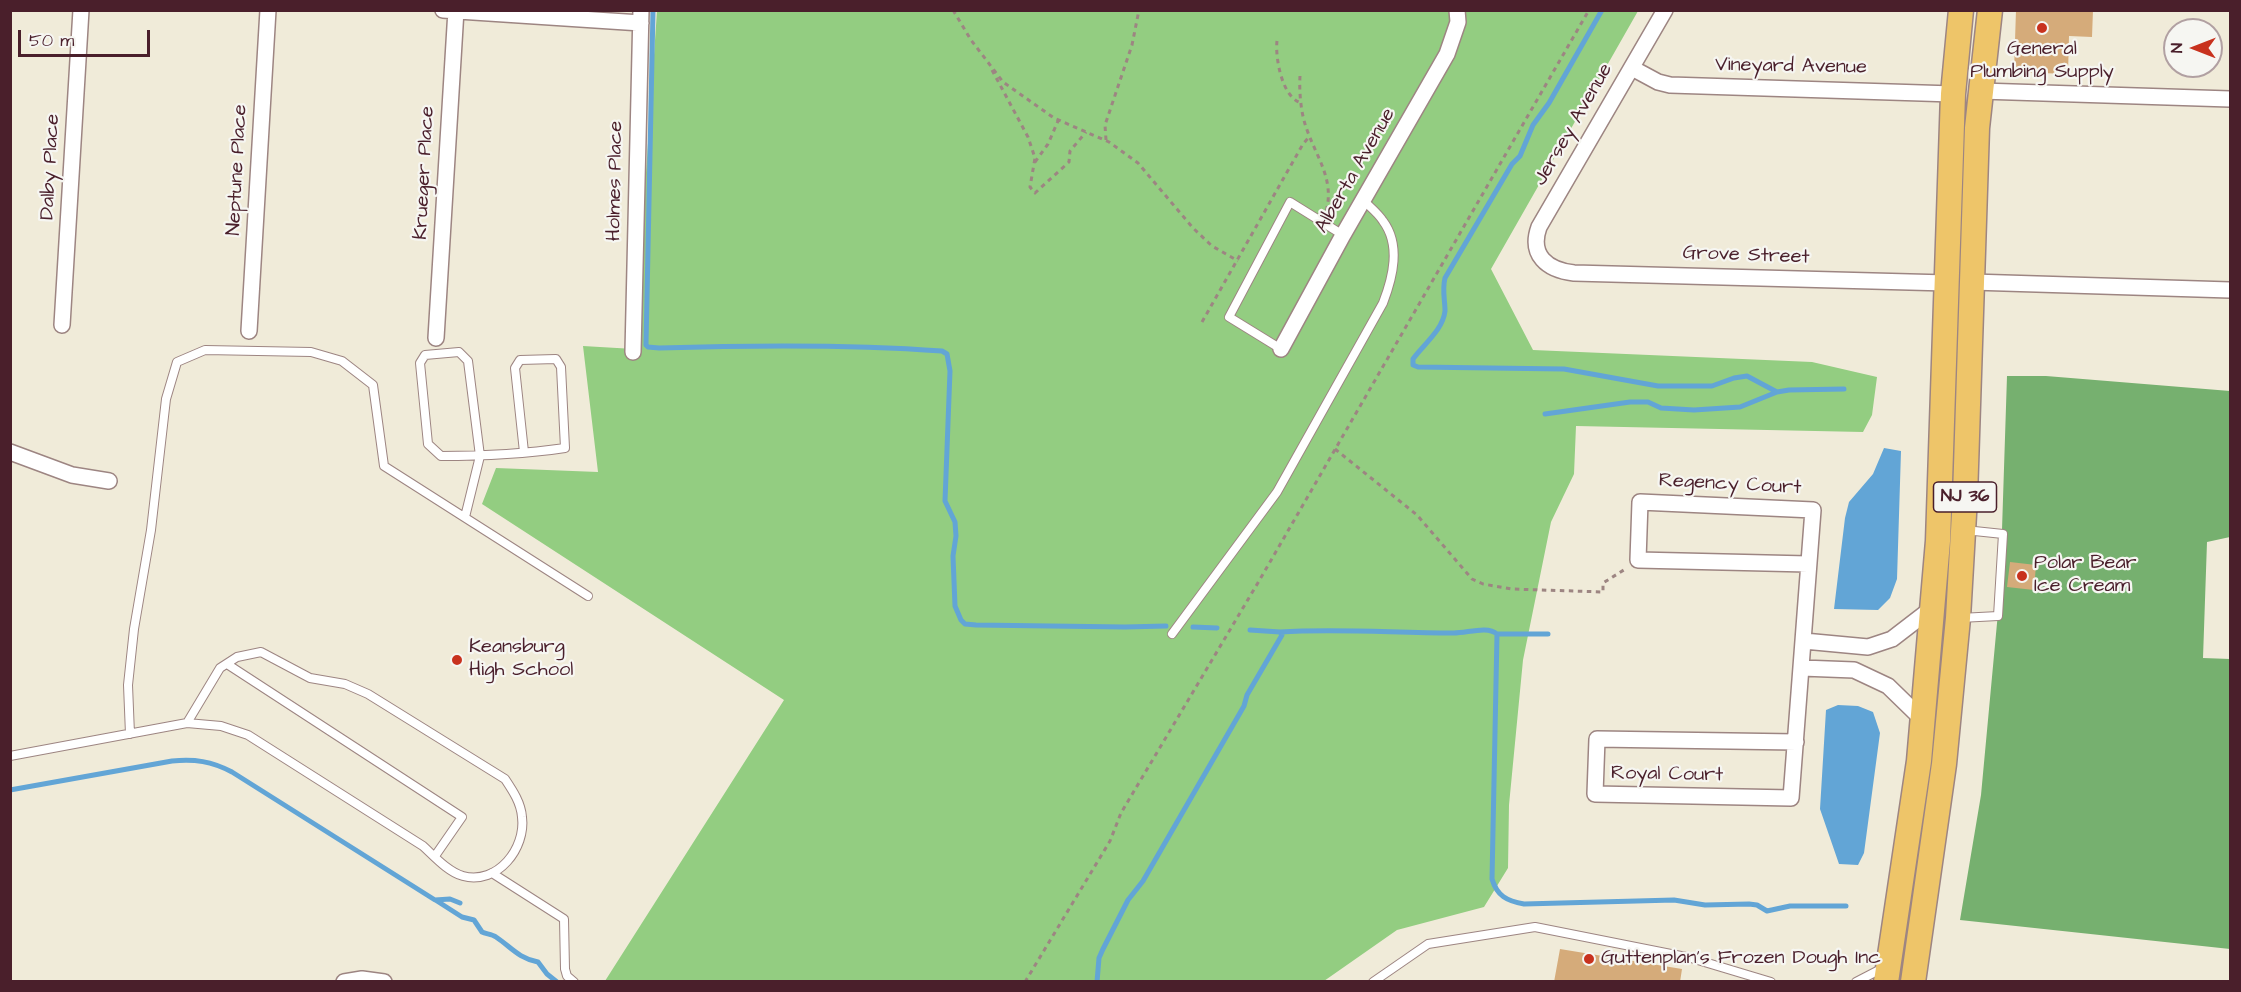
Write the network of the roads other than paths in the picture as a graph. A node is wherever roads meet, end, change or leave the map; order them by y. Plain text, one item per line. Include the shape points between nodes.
1 (81, 10) edge
2 (268, 10) edge
3 (443, 10) edge
4 (1457, 10) edge
5 (1665, 10) edge
6 (1961, 10) edge
7 (1990, 10) edge
8 (456, 11) edge
9 (641, 17) edge
10 (1632, 68) junction
11 (1981, 91) junction
12 (1953, 94) junction
13 (2230, 99) edge
14 (1363, 200) junction
15 (1343, 235) junction
16 (1546, 262) joint
17 (1972, 282) junction
18 (1947, 283) junction
19 (2230, 290) edge
20 (62, 325) dead end
21 (249, 332) dead end
22 (436, 338) dead end
23 (1281, 349) joint
24 (633, 352) dead end
25 (10, 452) edge
26 (524, 452) junction
27 (480, 456) junction
28 (109, 481) dead end
29 (465, 517) junction
30 (1963, 530) junction
31 (1808, 564) junction
32 (588, 596) dead end
33 (1931, 609) junction
34 (1958, 618) junction
35 (1172, 634) dead end
36 (1804, 641) junction
37 (227, 664) junction
38 (1802, 668) junction
39 (1924, 721) junction
40 (187, 723) junction
41 (130, 734) junction
42 (1796, 742) junction
43 (10, 756) edge
44 (435, 856) junction
45 (492, 873) junction
46 (1888, 973) edge
47 (344, 981) edge
48 (384, 981) edge
49 (574, 981) edge
50 (1373, 981) edge
51 (1772, 981) edge
52 (1856, 981) edge
53 (1913, 981) edge

1 - 20 street, Dalby Place
2 - 21 street, Neptune Place
3 - 8 street
4 - 14 street, Alberta Avenue via 1458,22 1447,54
5 - 10 street, Jersey Avenue
6 - 12 highway, NJ 36
7 - 11 highway, NJ 36
8 - 9 street
8 - 22 street, Krueger Place
9 - 24 street, Holmes Place
10 - 12 street, Vineyard Avenue via 1670,85
10 - 16 street, Jersey Avenue via 1539,227 1537,249
11 - 13 street
11 - 17 highway, NJ 36
12 - 18 highway, NJ 36
14 - 15 street, Alberta Avenue
14 - 35 lane via 1383,219 1393,245 1393,269 1383,303 1277,492
15 - 23 street, Alberta Avenue
15 - 23 lane via 1290,202 1229,317
16 - 18 street, Grove Street via 1562,272 1574,273
17 - 19 street
17 - 30 highway, NJ 36
18 - 33 highway, NJ 36 via 1938,541
25 - 28 street via 72,475
26 - 26 lane via 565,448 561,368 556,359 520,360 515,368
26 - 27 lane
27 - 27 lane via 468,361 459,352 425,355 420,363 428,444 441,456
27 - 29 lane
29 - 32 lane
29 - 41 lane via 384,466 373,385 342,361 311,352 206,350 177,362 166,399 151,530 134,629 128,685
30 - 34 highway, NJ 36
30 - 34 lane via 2003,534 1998,616
31 - 31 street, Regency Court via 1813,510 1640,502 1638,560
31 - 36 street, Regency Court
33 - 36 street via 1892,639 1868,647
33 - 39 highway, NJ 36
34 - 53 highway, NJ 36 via 1943,775
36 - 38 street, Regency Court
37 - 40 lane via 220,668
37 - 44 lane via 462,817
37 - 45 lane via 237,657 261,652 310,678 345,684 368,694 505,779 517,798 522,833 515,854
38 - 39 street via 1854,670 1888,686
38 - 42 street, Royal Court
39 - 46 highway, NJ 36
40 - 41 lane
40 - 44 lane via 221,726 248,735
41 - 43 lane
42 - 42 street, Royal Court via 1791,798 1594,794 1597,739
44 - 45 lane via 464,877
45 - 49 lane via 564,919 565,972
46 - 52 lane
47 - 48 street
50 - 51 lane via 1428,944 1535,927 1691,958

